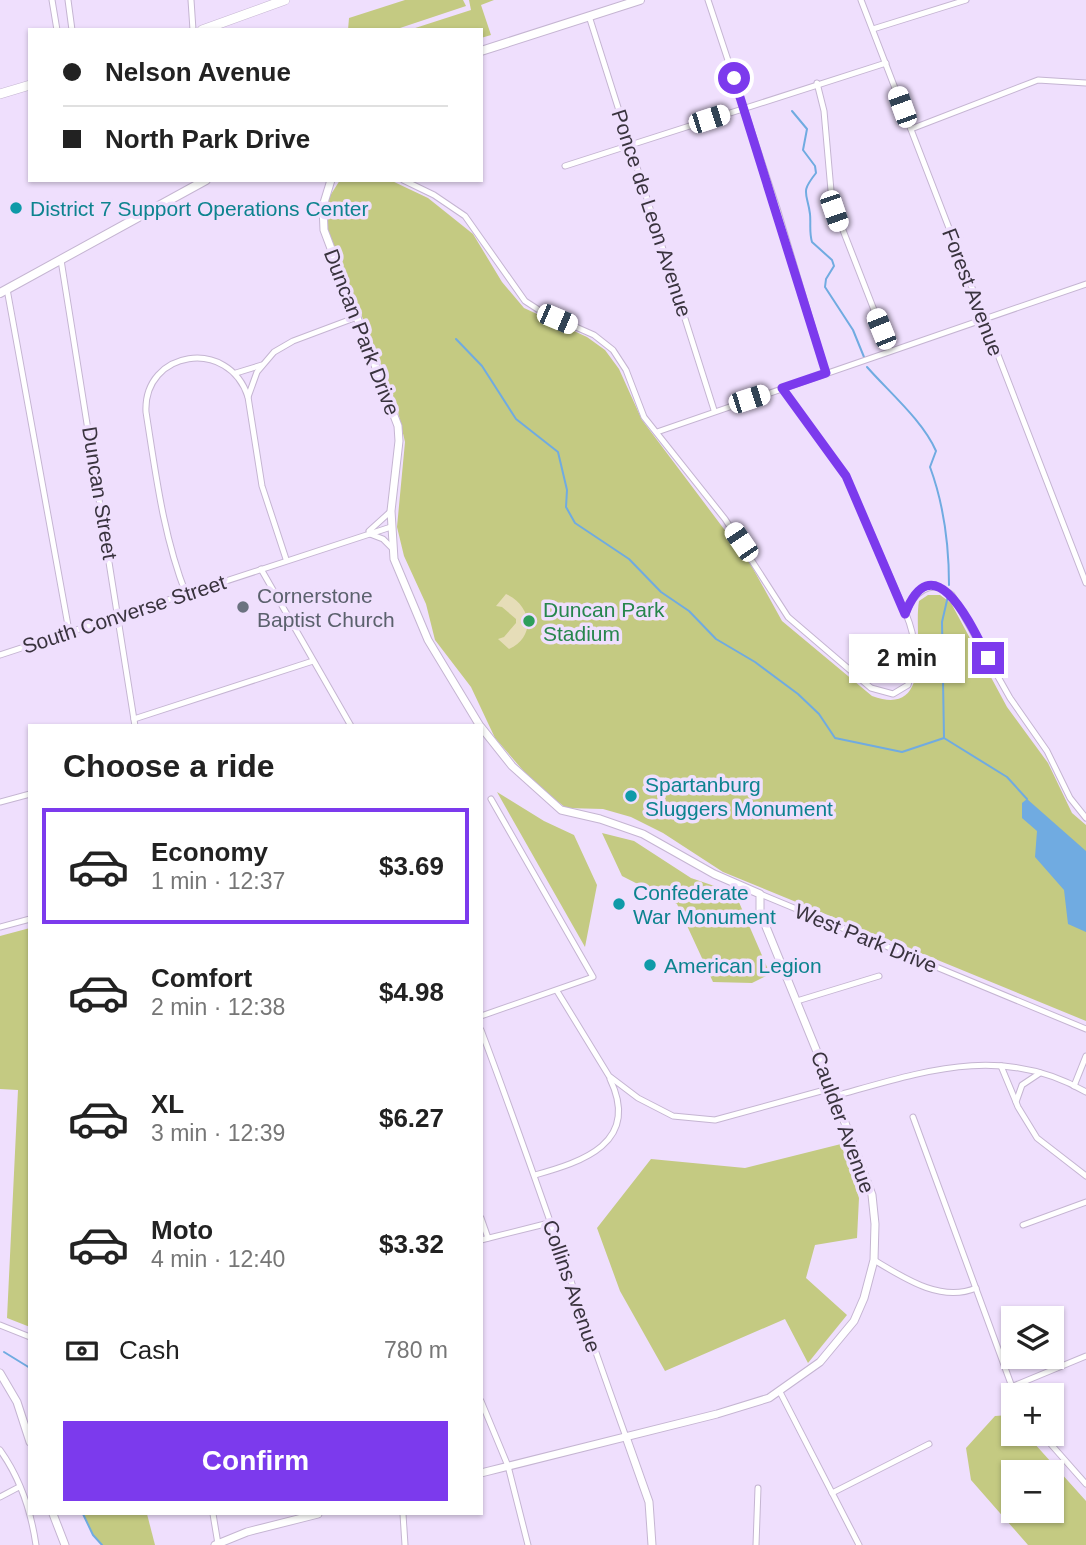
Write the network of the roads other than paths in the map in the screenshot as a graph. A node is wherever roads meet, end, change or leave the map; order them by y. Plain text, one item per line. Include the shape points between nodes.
1 (52, 0) edge
2 (68, 0) edge
3 (191, 0) edge
4 (285, 0) edge
5 (640, 0) edge
6 (708, 0) edge
7 (861, 0) edge
8 (966, 0) edge
9 (589, 16) junction
10 (57, 28) edge
11 (72, 28) edge
12 (193, 28) edge
13 (208, 28) edge
14 (873, 29) junction
15 (483, 50) edge
16 (886, 63) junction
17 (817, 83) junction
18 (1086, 83) edge
19 (28, 87) edge
20 (0, 94) edge
21 (744, 108) junction
22 (911, 129) junction
23 (631, 144) junction
24 (565, 166) dead end
25 (202, 182) edge
26 (330, 182) edge
27 (407, 182) edge
28 (61, 260) junction
29 (1086, 284) edge
30 (4, 291) edge
31 (357, 317) junction
32 (984, 319) junction
33 (890, 351) junction
34 (261, 365) junction
35 (236, 373) junction
36 (826, 373) junction
37 (782, 388) junction
38 (248, 397) junction
39 (714, 410) junction
40 (657, 432) junction
41 (391, 511) junction
42 (391, 527) junction
43 (367, 533) junction
44 (391, 547) junction
45 (286, 559) junction
46 (261, 569) junction
47 (1086, 583) edge
48 (186, 594) junction
49 (119, 614) junction
50 (905, 614) junction
51 (69, 631) junction
52 (0, 655) edge
53 (313, 661) junction
54 (135, 723) edge
55 (350, 724) edge
56 (479, 724) edge
57 (483, 730) edge
58 (28, 795) edge
59 (491, 799) dead end
60 (0, 802) edge
61 (1086, 818) edge
62 (760, 894) junction
63 (28, 920) edge
64 (0, 928) edge
65 (879, 976) dead end
66 (557, 991) junction
67 (797, 1001) junction
68 (483, 1015) edge
69 (1086, 1029) edge
70 (483, 1035) edge
71 (1086, 1056) edge
72 (1001, 1066) junction
73 (1040, 1073) junction
74 (609, 1076) junction
75 (1074, 1086) junction
76 (834, 1092) junction
77 (1086, 1093) edge
78 (1016, 1102) junction
79 (913, 1117) dead end
80 (535, 1175) junction
81 (1086, 1176) edge
82 (1086, 1202) edge
83 (549, 1223) junction
84 (1023, 1225) dead end
85 (484, 1239) edge
86 (874, 1260) junction
87 (976, 1287) junction
88 (0, 1325) edge
89 (28, 1336) edge
90 (1086, 1356) edge
91 (0, 1373) edge
92 (1010, 1383) edge
93 (1021, 1383) edge
94 (780, 1392) junction
95 (483, 1406) edge
96 (28, 1436) edge
97 (626, 1437) junction
98 (929, 1444) dead end
99 (1052, 1446) edge
100 (0, 1450) edge
101 (508, 1466) junction
102 (483, 1472) edge
103 (1086, 1484) edge
104 (19, 1487) junction
105 (758, 1488) dead end
106 (832, 1493) junction
107 (0, 1497) edge
108 (28, 1509) edge
109 (30, 1515) edge
110 (53, 1515) edge
111 (213, 1515) edge
112 (314, 1515) edge
113 (403, 1515) edge
114 (217, 1544) edge
115 (36, 1545) edge
116 (65, 1545) edge
117 (405, 1545) edge
118 (528, 1545) edge
119 (652, 1545) edge
120 (756, 1545) edge
121 (859, 1545) edge

1 - 10 street
2 - 11 street
3 - 12 street
4 - 13 highway
5 - 9 main road
6 - 21 street
7 - 14 street, Forest Avenue
8 - 14 street
9 - 15 main road
9 - 23 street, Ponce de Leon Avenue
14 - 16 street, Forest Avenue
16 - 17 street
16 - 22 street, Forest Avenue
17 - 21 street
17 - 33 street via 832,202
18 - 22 street via 1043,79
19 - 20 highway
21 - 23 street
21 - 36 street
22 - 32 street, Forest Avenue
23 - 24 street
23 - 39 street, Ponce de Leon Avenue
25 - 28 main road
26 - 31 street, Duncan Park Drive via 323,206 324,230
27 - 40 street via 465,216 525,301 594,335 612,350
28 - 30 main road
28 - 49 street, Duncan Street
29 - 32 street
30 - 51 street
31 - 34 street via 281,348
31 - 41 street, Duncan Park Drive via 398,426
32 - 33 street
32 - 47 street, Forest Avenue
33 - 36 street
34 - 35 street
34 - 38 street
35 - 38 street
35 - 48 street via 216,361 190,358 159,374 147,396 162,516
36 - 37 street
37 - 39 street
37 - 50 street via 846,476
38 - 45 street via 262,486
39 - 40 street
40 - 50 street via 725,519 788,617 878,692 901,692 909,681 916,645
41 - 42 street, Duncan Park Drive
41 - 43 street, South Converse Street
42 - 43 street, South Converse Street
42 - 44 street, West Park Drive
43 - 44 street
43 - 45 street, South Converse Street
44 - 56 street, West Park Drive via 428,640
45 - 46 street, South Converse Street
46 - 48 street, South Converse Street
46 - 53 street
48 - 49 street, South Converse Street
49 - 51 street, South Converse Street
49 - 54 street, Duncan Street
50 - 61 street via 912,598 922,590 941,588 952,595 1005,690
51 - 52 street, South Converse Street
53 - 54 street
53 - 55 street
57 - 62 street, West Park Drive via 512,766 561,810 643,834
58 - 60 street
59 - 66 street via 593,977
62 - 67 street, Caulder Avenue via 760,912
62 - 69 street, West Park Drive
63 - 64 street
65 - 67 street
66 - 68 street
66 - 74 street
67 - 76 street, Caulder Avenue
70 - 80 street, Collins Avenue
71 - 75 street
72 - 73 street
72 - 76 street via 951,1066
72 - 78 street
73 - 75 street
73 - 78 street via 1022,1085
74 - 76 street via 667,1114 707,1121
74 - 80 street via 618,1110 606,1144 582,1162
75 - 77 street
76 - 86 street, Caulder Avenue via 872,1195
78 - 81 street via 1037,1138
79 - 87 street
80 - 83 street, Collins Avenue
82 - 84 street
83 - 85 street
83 - 97 street, Collins Avenue
86 - 87 street via 935,1291 952,1294
86 - 94 street, Caulder Avenue via 864,1298 847,1332 820,1362
87 - 92 street
88 - 89 street
90 - 93 street
91 - 96 street via 17,1402
94 - 97 street, Caulder Avenue via 743,1407
94 - 106 street
95 - 101 street
97 - 101 street, Caulder Avenue
97 - 119 street, Collins Avenue via 649,1502
98 - 106 street
99 - 103 street
100 - 104 street via 16,1472
101 - 102 street, Caulder Avenue
101 - 118 street
104 - 107 street
104 - 108 street
105 - 120 street
106 - 121 street
109 - 115 street
110 - 116 street
111 - 114 street
112 - 114 street
113 - 117 street

